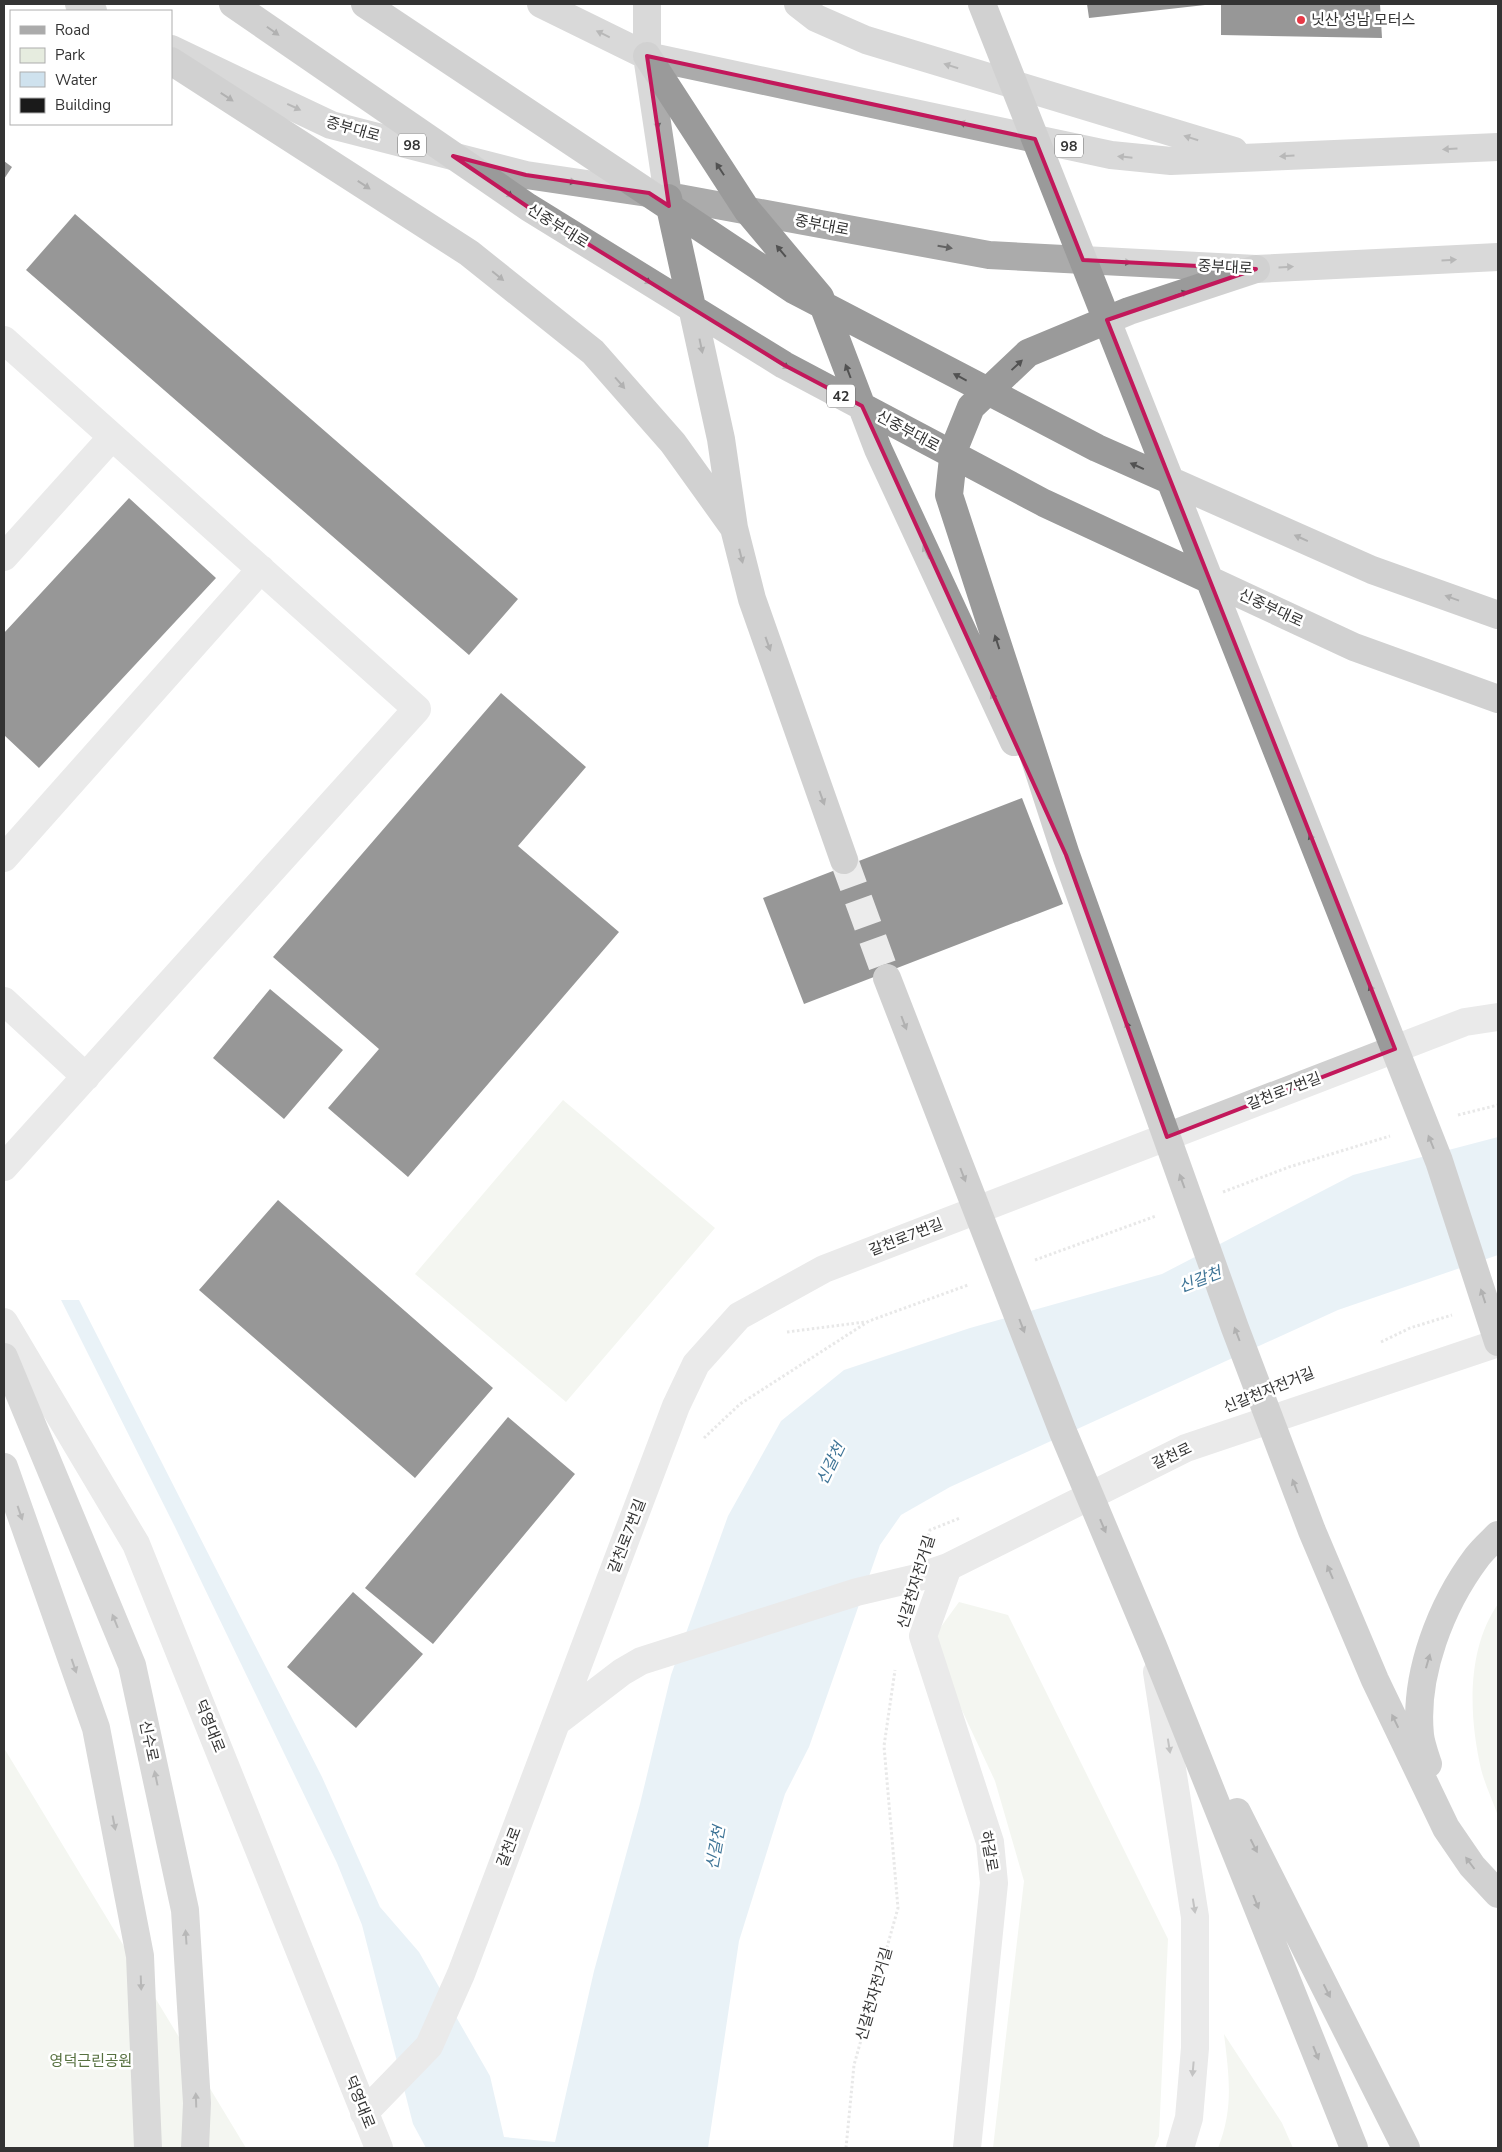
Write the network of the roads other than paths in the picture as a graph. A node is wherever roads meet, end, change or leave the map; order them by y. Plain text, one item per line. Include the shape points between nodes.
1 (79, 4) edge
2 (233, 4) edge
3 (366, 4) edge
4 (541, 4) edge
5 (647, 4) edge
6 (798, 4) edge
7 (982, 4) edge
8 (91, 10) edge
9 (172, 49) edge
10 (647, 56) junction
11 (172, 63) edge
12 (1498, 147) edge
13 (1254, 157) junction
14 (668, 196) junction
15 (747, 210) junction
16 (1498, 257) edge
17 (1256, 269) junction
18 (4, 340) edge
19 (112, 437) junction
20 (734, 528) junction
21 (4, 557) edge
22 (261, 569) junction
23 (1498, 615) edge
24 (1498, 699) edge
25 (1066, 855) junction
26 (4, 858) edge
27 (844, 860) tunnel mouth
28 (887, 978) tunnel mouth
29 (4, 1001) edge
30 (1498, 1017) edge
31 (86, 1077) junction
32 (4, 1166) edge
33 (4, 1322) edge
34 (1498, 1343) edge
35 (4, 1357) edge
36 (4, 1467) edge
37 (1498, 1535) edge
38 (948, 1567) junction
39 (1153, 1646) junction
40 (558, 1721) junction
41 (1446, 1828) junction
42 (1498, 1894) edge
43 (364, 2113) junction
44 (148, 2148) edge
45 (195, 2148) edge
46 (379, 2148) edge
47 (967, 2148) edge
48 (1180, 2148) edge
49 (1354, 2148) edge
50 (1406, 2148) edge

1 - 8 main road
2 -> 24 highway, 신중부대로 / 42 via 528,208 784,365 1044,503 1354,646
23 -> 3 highway via 1372,570 1097,448 794,290
10 -> 4 main road, 98
5 - 10 main road
13 -> 6 main road via 866,40 816,18
34 -> 7 highway via 1439,1161
9 -> 14 main road, 중부대로 / 98 via 331,124 526,175
13 -> 10 main road, 98 via 1171,161 1111,155
10 -> 14 main road
15 -> 10 highway
11 -> 20 highway via 469,252 593,352 673,443
12 -> 13 main road, 98
14 - 15 main road, 중부대로 / 98
14 -> 20 highway via 721,439
15 -> 17 main road, 중부대로 / 98 via 989,255
25 -> 15 highway via 878,449 820,297
17 -> 16 main road, 중부대로 / 98
25 -> 17 highway via 949,495 954,449 971,407 1028,354 1129,311
18 - 19 street
19 - 21 street
19 - 22 street
20 -> 27 highway via 752,598
22 - 26 street
22 - 31 street via 417,709
41 -> 25 highway via 1375,1680 1312,1531 1235,1328
28 -> 39 highway via 1063,1432
29 - 31 street
30 - 40 street, 갈천로7번길 via 1455,1025 824,1269 739,1316 696,1364 676,1406
31 - 32 street
33 - 43 street, 덕영대로 via 136,1544
34 - 38 street, 갈천로 via 1186,1448
45 -> 35 main road, 신수로 via 197,2103 184,1910 132,1665
36 -> 44 main road via 96,1728 140,1956
41 -> 37 highway via 1420,1736 1420,1702 1427,1664 1455,1590 1478,1555
38 - 40 street, 갈천로 via 857,1592 641,1661
38 - 47 street, 하갈로 via 923,1636 990,1842 994,1883
39 -> 48 street via 1195,1917 1195,2048 1188,2118
39 -> 49 highway
39 -> 50 highway
40 - 43 street, 갈천로 via 461,1974 429,2046
42 -> 41 highway via 1472,1866
43 - 46 street, 덕영대로

